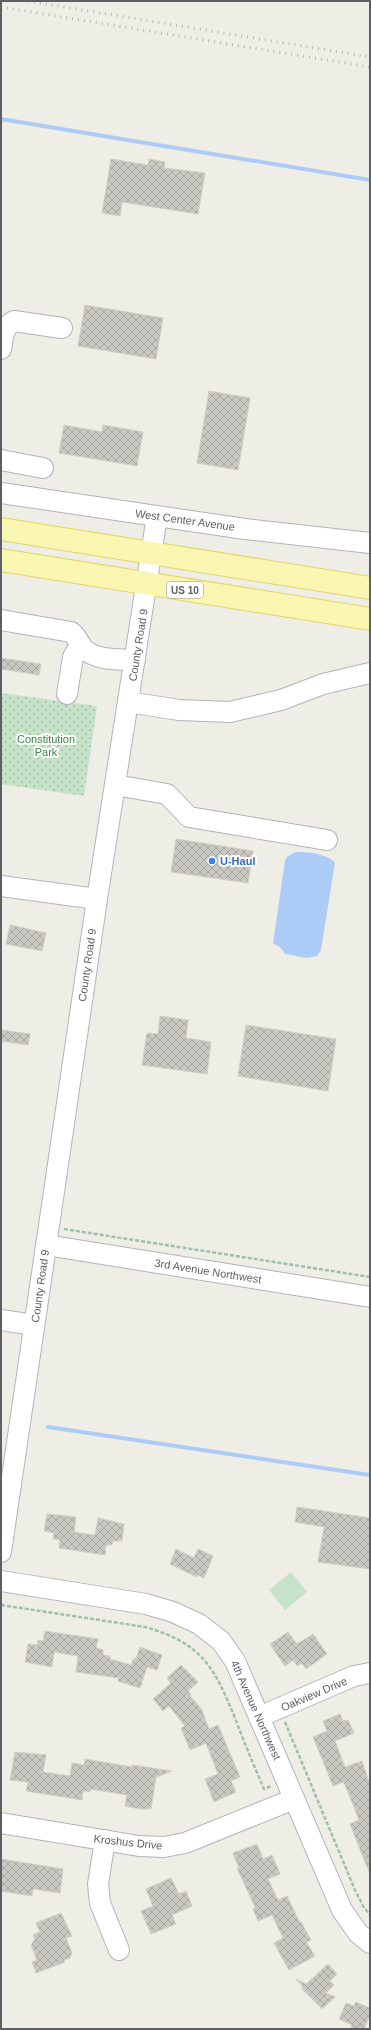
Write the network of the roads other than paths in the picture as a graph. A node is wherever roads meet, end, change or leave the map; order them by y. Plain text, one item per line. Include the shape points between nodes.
1 (62, 328) dead end
2 (1, 348) edge
3 (1, 460) edge
4 (42, 468) dead end
5 (1, 493) edge
6 (158, 516) junction
7 (1, 529) edge
8 (370, 543) edge
9 (152, 554) junction
10 (1, 560) edge
11 (148, 584) junction
12 (370, 588) edge
13 (370, 619) edge
14 (1, 620) edge
15 (80, 645) junction
16 (135, 660) junction
17 (370, 673) edge
18 (67, 694) dead end
19 (128, 702) junction
20 (115, 785) junction
21 (327, 840) dead end
22 (1, 886) edge
23 (97, 899) junction
24 (47, 1236) junction
25 (370, 1297) edge
26 (1, 1320) edge
27 (34, 1325) junction
28 (1, 1552) edge
29 (1, 1580) edge
30 (370, 1673) edge
31 (260, 1717) junction
32 (294, 1799) junction
33 (1, 1823) edge
34 (105, 1840) junction
35 (370, 1943) edge
36 (119, 1950) dead end

1 - 2 street via 14,321 8,325 3,335
3 - 4 street
5 - 6 street, West Center Avenue
6 - 8 street, West Center Avenue
6 - 9 street, County Road 9
7 - 9 main road
9 - 11 street, County Road 9
9 - 12 main road
10 - 11 main road, US 10
11 - 13 main road, US 10
11 - 16 street, County Road 9
14 - 15 street via 71,632 75,634
15 - 16 street via 89,654 99,658
15 - 18 street via 73,657
16 - 19 street, County Road 9
17 - 19 street via 323,684 281,700 230,712 179,710
19 - 20 street, County Road 9
20 - 21 street via 167,794 189,817
20 - 23 street, County Road 9
22 - 23 street
23 - 24 street, County Road 9
24 - 25 street, 3rd Avenue Northwest
24 - 27 street, County Road 9
26 - 27 street
27 - 28 street, County Road 9
29 - 31 street, 4th Avenue Northwest via 146,1604 174,1612 199,1624 221,1641 235,1661
30 - 31 street, Oakview Drive via 354,1676
31 - 32 street, 4th Avenue Northwest
32 - 34 street, Kroshus Drive via 185,1843 164,1847
32 - 35 street, 4th Avenue Northwest via 342,1910 358,1933
33 - 34 street, Kroshus Drive
34 - 36 street via 98,1884 100,1903

